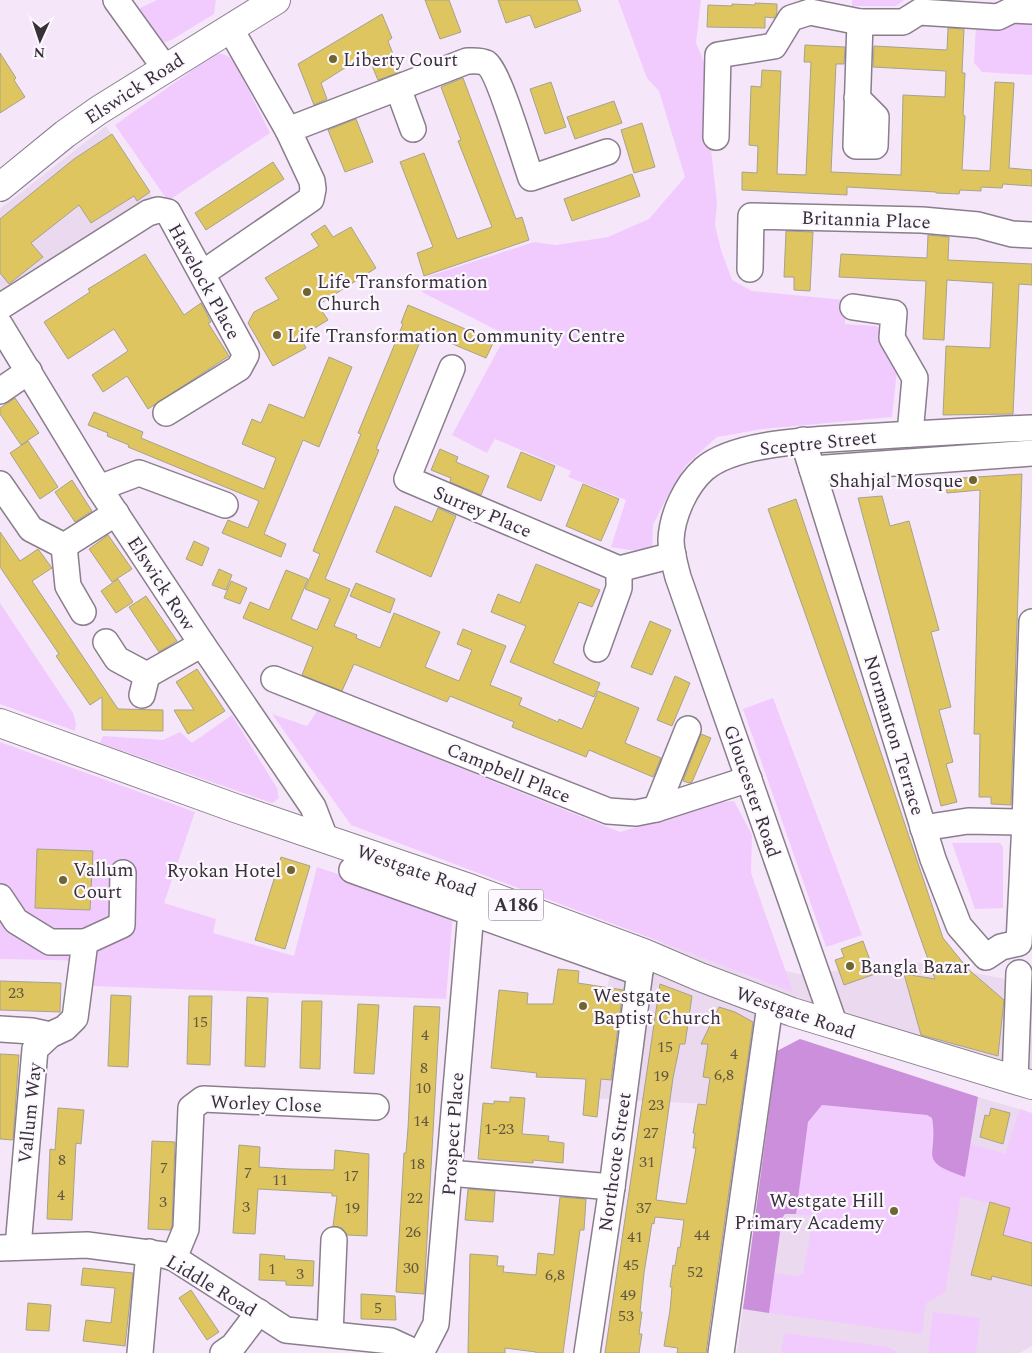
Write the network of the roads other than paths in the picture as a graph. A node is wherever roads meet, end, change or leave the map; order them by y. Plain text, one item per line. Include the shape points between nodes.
1 (116, 0) edge
2 (276, 0) edge
3 (800, 6) edge
4 (919, 6) edge
5 (1032, 11) edge
6 (860, 22) junction
7 (230, 28) junction
8 (165, 68) junction
9 (398, 88) junction
10 (858, 98) dead end
11 (413, 129) dead end
12 (288, 130) junction
13 (716, 136) dead end
14 (607, 152) dead end
15 (0, 187) edge
16 (1032, 235) edge
17 (750, 269) dead end
18 (203, 273) junction
19 (0, 307) edge
20 (853, 308) dead end
21 (0, 325) edge
22 (452, 368) dead end
23 (29, 371) junction
24 (0, 391) edge
25 (166, 412) dead end
26 (1032, 428) edge
27 (910, 434) junction
28 (803, 440) junction
29 (1032, 453) edge
30 (812, 469) junction
31 (0, 484) edge
32 (100, 488) junction
33 (225, 505) dead end
34 (116, 513) junction
35 (64, 546) junction
36 (673, 555) junction
37 (619, 569) junction
38 (83, 612) dead end
39 (1032, 622) edge
40 (106, 642) dead end
41 (202, 644) junction
42 (597, 648) dead end
43 (274, 679) dead end
44 (0, 723) edge
45 (688, 729) dead end
46 (749, 779) junction
47 (656, 808) junction
48 (1026, 822) junction
49 (923, 828) junction
50 (325, 838) junction
51 (352, 870) dead end
52 (123, 874) dead end
53 (0, 897) edge
54 (471, 912) junction
55 (85, 942) junction
56 (642, 962) junction
57 (1019, 973) dead end
58 (770, 1005) junction
59 (835, 1026) junction
60 (0, 1029) edge
61 (50, 1036) junction
62 (1024, 1083) edge
63 (376, 1107) dead end
64 (449, 1173) junction
65 (612, 1187) junction
66 (334, 1240) dead end
67 (9, 1248) edge
68 (149, 1252) junction
69 (174, 1258) junction
70 (259, 1312) junction
71 (341, 1341) edge
72 (140, 1353) edge
73 (223, 1353) edge
74 (417, 1353) edge
75 (421, 1353) edge
76 (587, 1353) edge
77 (721, 1353) edge

1 - 8 street
2 - 7 main road, Elswick Road
3 - 6 street
3 - 13 street via 774,46 718,55
4 - 5 street via 998,17 1012,10
4 - 6 street via 903,22
6 - 10 street
7 - 8 main road, Elswick Road
7 - 12 street
8 - 15 main road, Elswick Road via 65,134
9 - 11 street
9 - 12 street
9 - 14 street via 477,60 491,69 503,95 531,178
12 - 18 street via 312,180 311,199
16 - 17 street, Britannia Place via 1012,234 978,225 922,220 752,216
18 - 19 street, Havelock Place via 168,212 158,210 140,217
18 - 25 street, Havelock Place via 246,355 239,368
20 - 27 street via 894,313 892,338 915,378
21 - 23 street, Elswick Row
22 - 37 street, Surrey Place via 407,479
23 - 24 street
23 - 32 street, Elswick Row
26 - 27 street, Sceptre Street
27 - 28 street, Sceptre Street
28 - 30 street, Normanton Terrace
28 - 36 street, Sceptre Street via 750,449 705,468 682,497 671,539
29 - 30 street, Sceptre Street
30 - 49 street, Normanton Terrace
31 - 35 street via 31,530
32 - 33 street via 139,473
32 - 34 street, Elswick Row
34 - 35 street
34 - 41 street, Elswick Row
35 - 38 street via 68,586
36 - 37 street
36 - 46 street, Gloucester Road
37 - 42 street via 620,588
39 - 48 street
40 - 41 street via 117,659 144,685
41 - 50 street, Elswick Row via 314,807
43 - 47 street, Campbell Place via 608,812 636,813
44 - 50 main road, Westgate Road / A186
45 - 47 street
46 - 47 street, Campbell Place
46 - 59 street, Gloucester Road
48 - 49 street via 968,821
48 - 49 street, Normanton Terrace via 1019,943 986,957 960,926
50 - 56 main road, Westgate Road / A186 via 472,889
51 - 54 street
52 - 55 street via 122,925
53 - 55 street via 16,921 50,942
54 - 56 street
54 - 64 street, Prospect Place
55 - 61 street, Vallum Way via 75,1018
56 - 58 main road, Westgate Road / A186
56 - 65 street, Northcote Street
57 - 62 street
58 - 59 main road, Westgate Road / A186
58 - 77 street
59 - 62 main road, Westgate Road / A186
60 - 61 street
61 - 67 street, Vallum Way via 35,1048
63 - 69 street, Worley Close via 203,1099 191,1108 186,1229
64 - 65 street
64 - 75 street, Prospect Place via 436,1324
65 - 76 street, Northcote Street
66 - 71 street
67 - 68 street, Liddle Road via 87,1245
68 - 69 street, Liddle Road
68 - 72 street
69 - 70 street, Liddle Road
70 - 71 street, Liddle Road via 286,1330
70 - 73 street via 233,1346
71 - 74 street, Liddle Road via 390,1341

